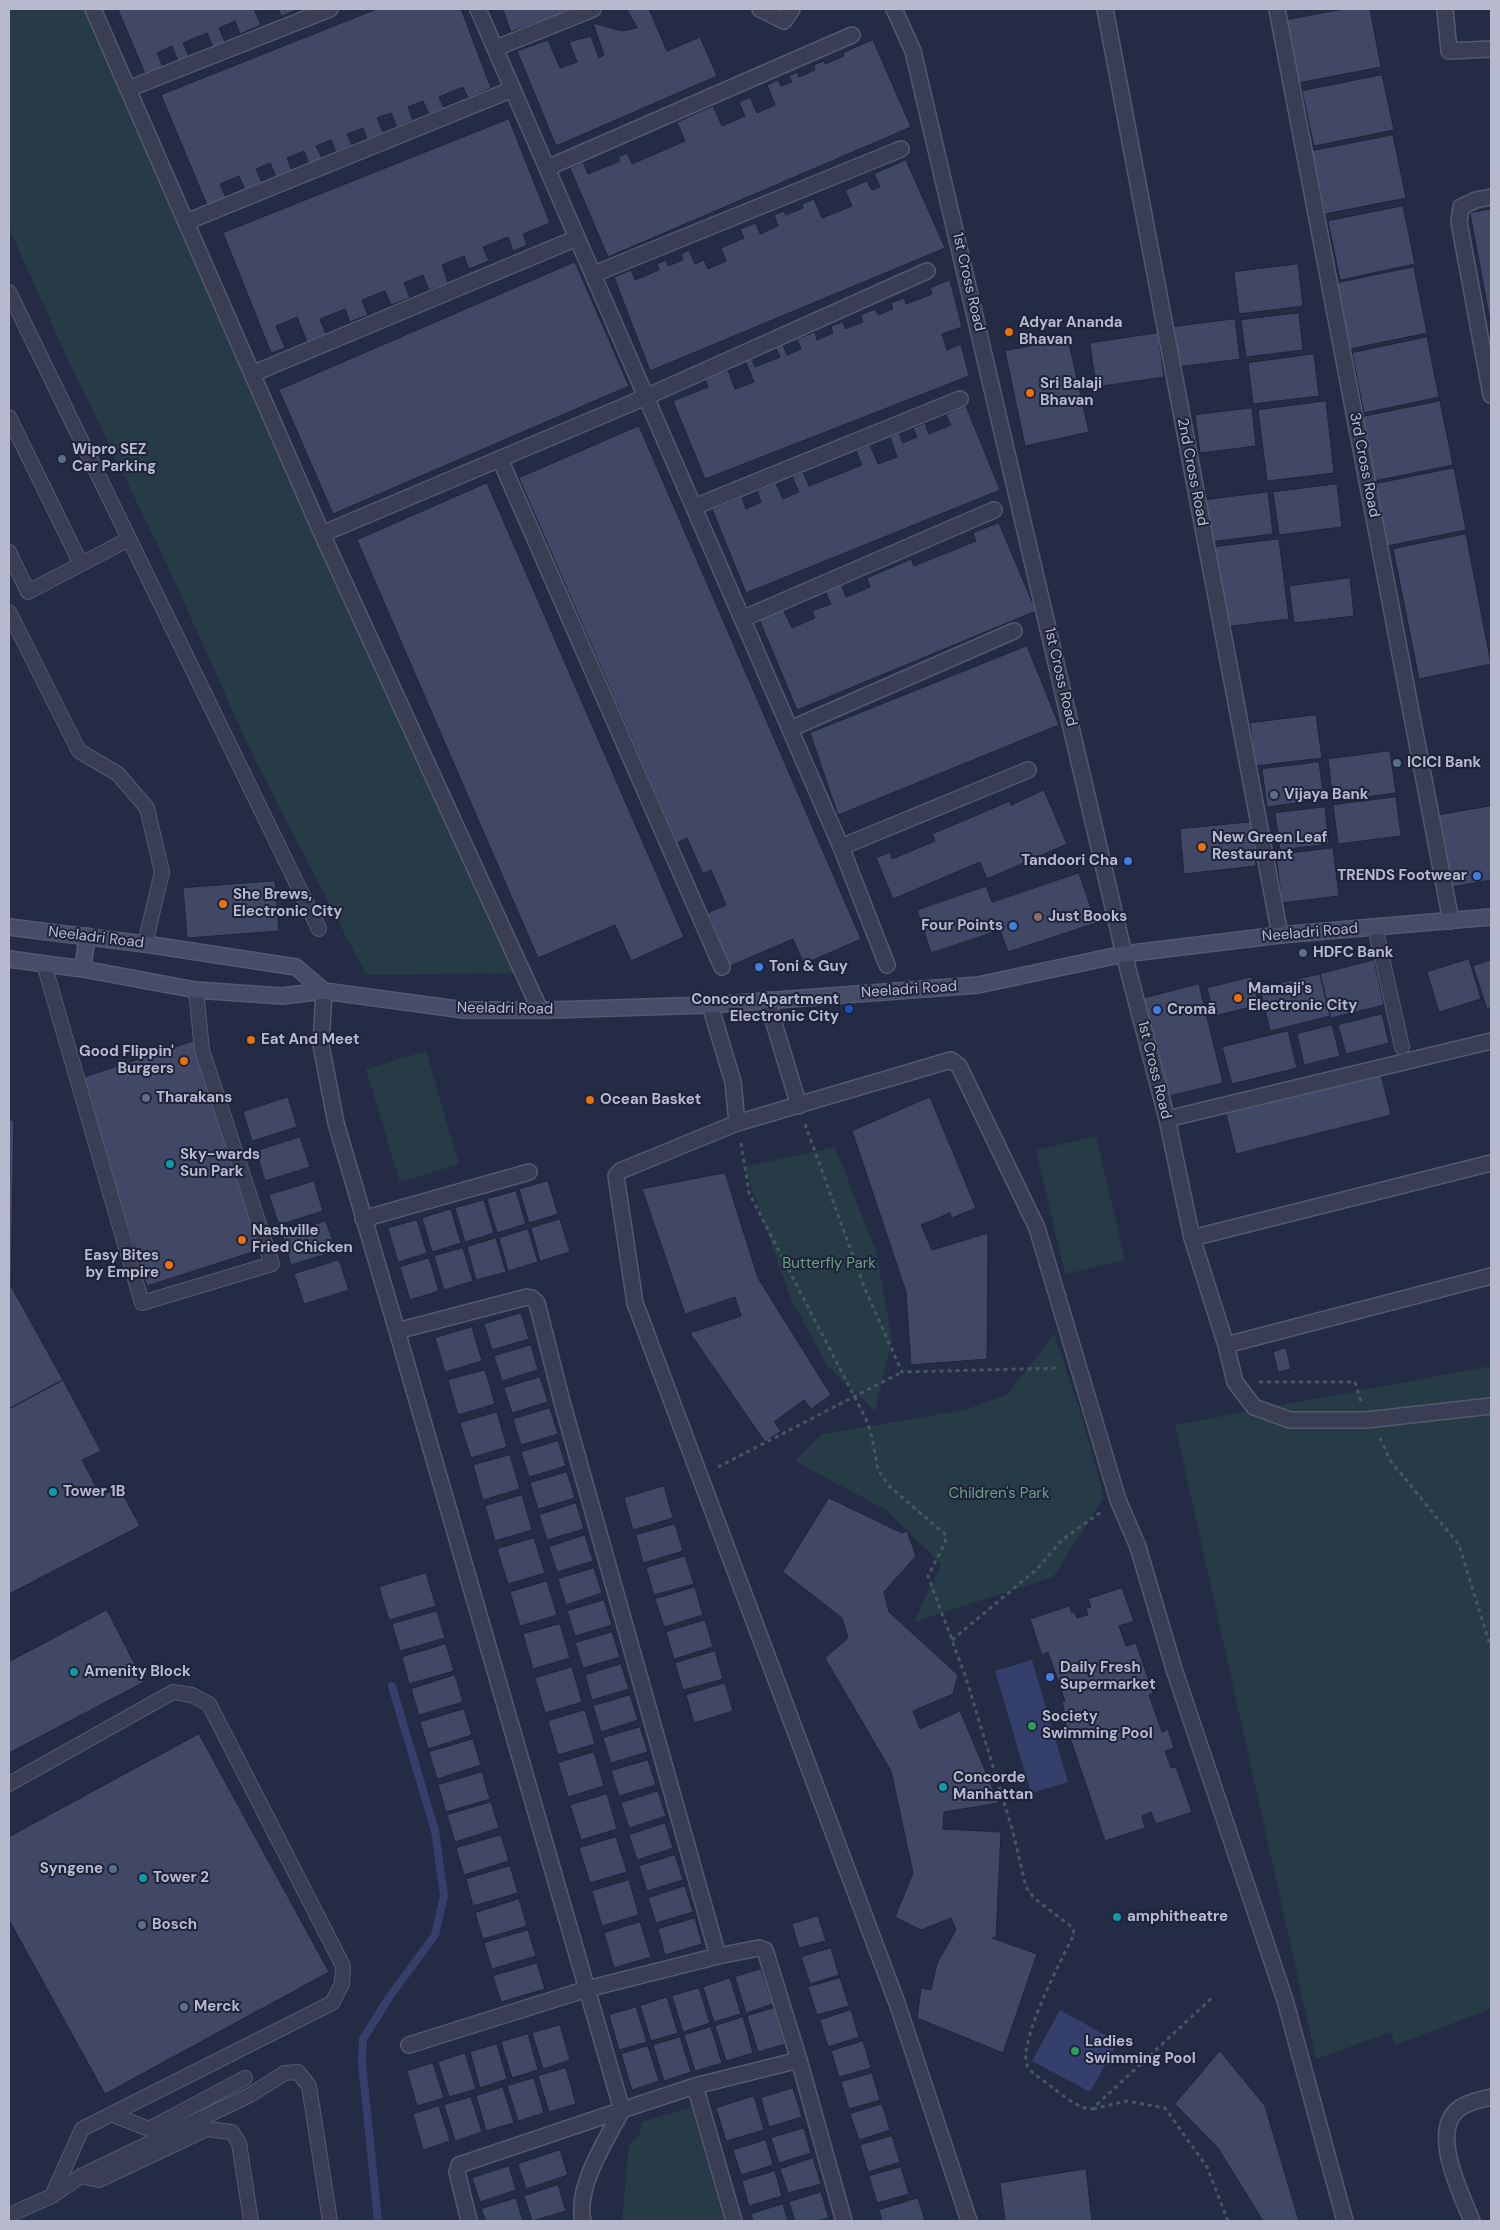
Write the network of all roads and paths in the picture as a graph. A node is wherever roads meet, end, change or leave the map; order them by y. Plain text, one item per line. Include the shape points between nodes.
1 (93, 9) edge
2 (330, 9) edge
3 (478, 9) edge
4 (593, 9) edge
5 (760, 9) edge
6 (792, 9) edge
7 (894, 9) edge
8 (1105, 9) edge
9 (1277, 9) edge
10 (1445, 9) edge
11 (852, 35) dead end
12 (496, 48) junction
13 (1491, 49) edge
14 (128, 89) junction
15 (513, 89) junction
16 (901, 149) dead end
17 (548, 168) junction
18 (1491, 197) edge
19 (186, 222) junction
20 (577, 238) junction
21 (927, 270) dead end
22 (594, 274) junction
23 (9, 292) edge
24 (252, 374) junction
25 (1491, 395) edge
26 (646, 397) junction
27 (960, 399) dead end
28 (9, 417) edge
29 (500, 459) junction
30 (694, 507) junction
31 (994, 510) dead end
32 (322, 534) junction
33 (129, 539) junction
34 (9, 552) edge
35 (81, 564) junction
36 (9, 612) edge
37 (742, 620) junction
38 (1014, 631) dead end
39 (790, 729) junction
40 (1028, 770) dead end
41 (841, 847) junction
42 (1491, 917) edge
43 (1450, 921) junction
44 (9, 927) edge
45 (1375, 927) junction
46 (319, 929) dead end
47 (1280, 935) junction
48 (87, 936) junction
49 (145, 944) junction
50 (1124, 954) junction
51 (9, 959) edge
52 (44, 964) junction
53 (887, 965) dead end
54 (722, 968) dead end
55 (83, 969) junction
56 (196, 990) junction
57 (324, 991) junction
58 (767, 1000) junction
59 (710, 1005) junction
60 (540, 1010) junction
61 (1491, 1041) edge
62 (1402, 1047) dead end
63 (799, 1106) junction
64 (1167, 1119) junction
65 (737, 1123) junction
66 (1491, 1164) edge
67 (529, 1172) dead end
68 (363, 1219) junction
69 (1192, 1238) junction
70 (1491, 1276) edge
71 (397, 1331) junction
72 (1226, 1345) junction
73 (1080, 1368) junction
74 (902, 1372) junction
75 (1235, 1382) junction
76 (855, 1397) junction
77 (1491, 1406) edge
78 (1366, 1420) junction
79 (699, 1477) junction
80 (1118, 1500) junction
81 (952, 1640) junction
82 (1491, 1648) edge
83 (9, 1784) edge
84 (718, 1956) junction
85 (587, 1989) junction
86 (1213, 1997) dead end
87 (409, 2045) dead end
88 (798, 2060) junction
89 (245, 2078) dead end
90 (695, 2086) junction
91 (1491, 2097) edge
92 (1092, 2109) junction
93 (622, 2110) junction
94 (111, 2114) junction
95 (81, 2176) junction
96 (52, 2196) junction
97 (9, 2215) edge
98 (251, 2221) edge
99 (330, 2221) edge
100 (469, 2221) edge
101 (583, 2221) edge
102 (734, 2221) edge
103 (844, 2221) edge
104 (969, 2221) edge
105 (1228, 2221) edge
106 (1345, 2221) edge
107 (1472, 2221) edge

1 - 14 street
2 - 14 street
3 - 12 street
4 - 12 street
5 - 6 street via 784,21
7 - 50 street, 1st Cross Road via 913,50
8 - 47 street, 2nd Cross Road
9 - 43 street, 3rd Cross Road
10 - 13 street via 1450,51
11 - 17 street
12 - 15 street
14 - 19 street
15 - 17 street
15 - 19 street
16 - 22 street
17 - 20 street
18 - 25 street via 1461,207 1459,222
19 - 24 street
20 - 22 street
20 - 24 street
21 - 26 street
22 - 26 street
23 - 33 lane
24 - 32 street
26 - 29 street
26 - 30 street
27 - 30 street
28 - 35 lane
29 - 32 street
29 - 54 street
30 - 37 street
31 - 37 street
32 - 60 street
33 - 35 lane
33 - 46 lane
34 - 35 lane via 28,592
36 - 49 lane via 79,751 118,774 147,808 162,872
37 - 39 street
38 - 39 street
39 - 41 street
40 - 41 street
41 - 53 street
42 - 43 main road, Neeladri Road
43 - 45 main road, Neeladri Road
44 - 48 main road, Neeladri Road
45 - 47 main road, Neeladri Road
45 - 62 lane
47 - 50 main road, Neeladri Road
48 - 49 main road, Neeladri Road
48 - 55 main road
49 - 57 main road, Neeladri Road via 296,967
50 - 58 main road, Neeladri Road via 978,985
50 - 64 street, 1st Cross Road
51 - 52 main road, Neeladri Road
52 - 55 main road, Neeladri Road
52 - 56 lane via 142,1303 272,1264 202,1050
55 - 56 main road, Neeladri Road
56 - 57 main road, Neeladri Road via 282,996
57 - 60 main road, Neeladri Road via 464,1010
57 - 68 street via 321,1045 336,1123
58 - 59 main road, Neeladri Road
58 - 63 street
59 - 60 main road, Neeladri Road
59 - 65 street via 733,1082
61 - 64 street
63 - 65 street
63 - 73 street via 946,1061 956,1063 1037,1228
63 - 74 path via 865,1289
64 - 69 street, 1st Cross Road
65 - 76 path via 749,1193
65 - 79 street via 620,1171 616,1176 635,1303
66 - 69 street
67 - 68 street
68 - 71 street
69 - 72 street, 1st Cross Road
70 - 72 street
71 - 84 street via 527,1297 537,1303
71 - 85 street
72 - 75 street, 1st Cross Road
73 - 74 path
73 - 80 street
74 - 76 path
75 - 78 street via 1254,1407 1290,1420
75 - 78 path via 1354,1382
76 - 79 path
76 - 81 path via 872,1437 878,1470 890,1487 946,1534 945,1543 928,1576
77 - 78 street
78 - 82 path via 1381,1439 1390,1460 1459,1545
79 - 104 street via 897,2003
80 - 81 path via 1062,1540 1037,1569
80 - 106 street via 1138,1547 1174,1669 1285,2000
81 - 92 path via 1013,1832 1026,1887 1074,1934 1035,2018 1025,2059 1028,2068 1058,2092 1086,2109
83 - 94 lane via 173,1692 201,1699 209,1704 340,1958 342,1984 332,2002
84 - 85 street
84 - 88 street via 759,1948 765,1950
85 - 87 street
85 - 93 street
86 - 92 path
88 - 90 street
88 - 103 street
89 - 94 lane via 149,2129
90 - 93 street
90 - 102 street
91 - 107 street via 1464,2105 1451,2118 1446,2132 1454,2174
92 - 105 path via 1126,2101 1165,2108 1207,2167
93 - 100 street via 459,2165 457,2172
93 - 101 street via 591,2172 581,2210
94 - 96 lane via 82,2129
95 - 96 lane
95 - 98 lane via 99,2180 208,2129 232,2132 240,2143
95 - 99 lane via 250,2095 285,2073 298,2072 309,2086
96 - 97 lane

